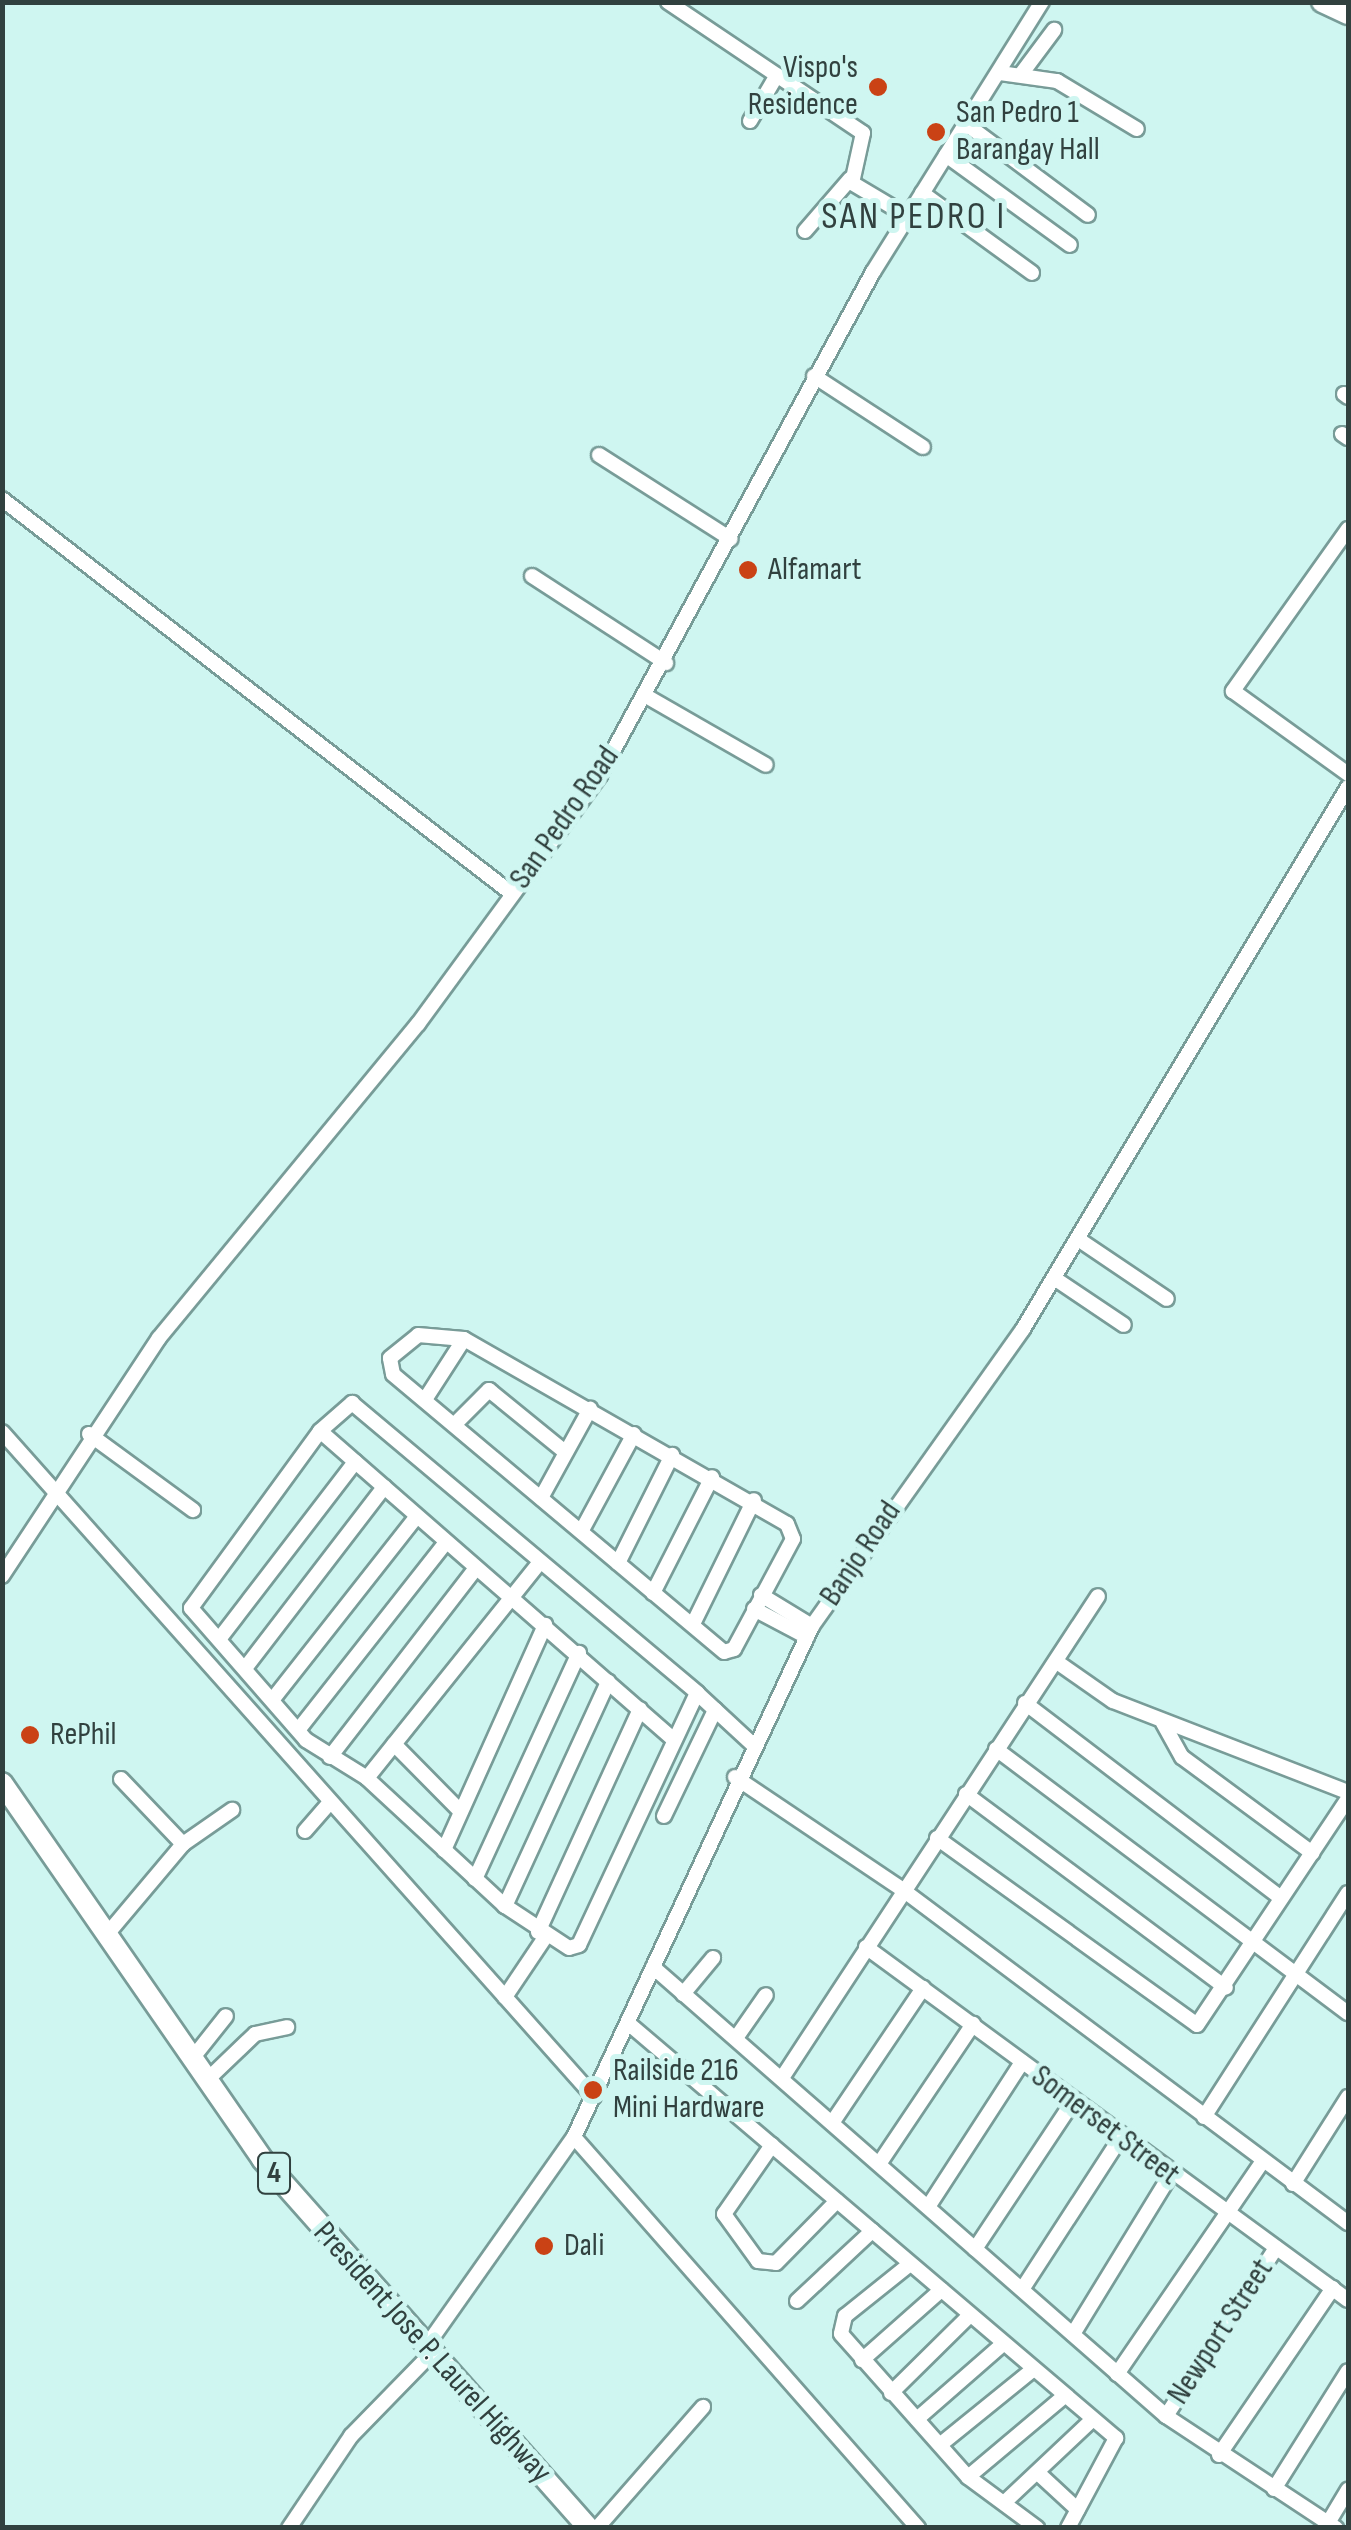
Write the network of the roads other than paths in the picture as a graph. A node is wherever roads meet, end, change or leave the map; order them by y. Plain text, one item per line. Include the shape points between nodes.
1 (668, 2) edge
2 (1042, 2) edge
3 (1322, 2) edge
4 (1348, 14) edge
5 (1054, 30) dead end
6 (1000, 73) junction
7 (1022, 73) junction
8 (776, 75) junction
9 (750, 121) dead end
10 (966, 124) junction
11 (1137, 129) dead end
12 (946, 155) junction
13 (850, 179) junction
14 (922, 192) junction
15 (906, 215) junction
16 (1088, 215) dead end
17 (806, 231) dead end
18 (1070, 245) dead end
19 (1032, 273) dead end
20 (814, 376) junction
21 (924, 447) dead end
22 (598, 456) dead end
23 (2, 500) edge
24 (1348, 529) edge
25 (731, 539) junction
26 (532, 576) dead end
27 (666, 663) junction
28 (646, 696) junction
29 (766, 765) dead end
30 (1348, 774) edge
31 (1348, 787) edge
32 (511, 893) junction
33 (1078, 1239) junction
34 (1054, 1278) junction
35 (1168, 1299) dead end
36 (1124, 1325) dead end
37 (464, 1339) junction
38 (426, 1398) junction
39 (590, 1409) junction
40 (455, 1424) junction
41 (320, 1431) junction
42 (2, 1432) edge
43 (89, 1434) junction
44 (634, 1434) junction
45 (565, 1452) junction
46 (672, 1454) junction
47 (355, 1462) junction
48 (712, 1478) junction
49 (384, 1487) junction
50 (54, 1490) junction
51 (541, 1498) junction
52 (754, 1500) junction
53 (193, 1510) dead end
54 (416, 1517) junction
55 (582, 1530) junction
56 (446, 1542) junction
57 (539, 1563) junction
58 (618, 1563) junction
59 (476, 1568) junction
60 (2, 1576) edge
61 (653, 1594) junction
62 (513, 1596) junction
63 (1098, 1596) dead end
64 (758, 1602) junction
65 (692, 1624) junction
66 (545, 1625) junction
67 (809, 1631) junction
68 (220, 1638) junction
69 (579, 1653) junction
70 (1056, 1662) junction
71 (246, 1666) junction
72 (608, 1682) junction
73 (696, 1693) junction
74 (273, 1699) junction
75 (1024, 1703) junction
76 (640, 1709) junction
77 (715, 1710) junction
78 (1163, 1722) junction
79 (299, 1729) junction
80 (673, 1739) junction
81 (394, 1744) junction
82 (752, 1744) junction
83 (996, 1749) junction
84 (330, 1757) junction
85 (735, 1776) junction
86 (367, 1778) junction
87 (122, 1779) dead end
88 (2, 1784) edge
89 (966, 1794) junction
90 (1348, 1796) edge
91 (330, 1802) junction
92 (232, 1810) dead end
93 (461, 1812) junction
94 (664, 1816) dead end
95 (304, 1831) dead end
96 (937, 1838) junction
97 (183, 1844) junction
98 (444, 1850) junction
99 (1312, 1854) junction
100 (474, 1878) junction
101 (903, 1890) junction
102 (1348, 1893) edge
103 (1281, 1898) junction
104 (505, 1906) junction
105 (108, 1932) junction
106 (542, 1934) junction
107 (1254, 1940) junction
108 (866, 1946) junction
109 (713, 1958) dead end
110 (653, 1967) junction
111 (1296, 1972) junction
112 (923, 1988) junction
113 (1226, 1988) junction
114 (684, 1994) junction
115 (766, 1994) dead end
116 (505, 1997) junction
117 (1347, 2007) edge
118 (226, 2016) dead end
119 (628, 2023) junction
120 (972, 2024) junction
121 (287, 2027) dead end
122 (736, 2038) junction
123 (192, 2060) junction
124 (1022, 2062) junction
125 (782, 2078) junction
126 (206, 2081) junction
127 (594, 2097) junction
128 (1348, 2097) edge
129 (1072, 2103) junction
130 (1204, 2118) junction
131 (832, 2123) junction
132 (574, 2136) junction
133 (1121, 2138) junction
134 (772, 2145) junction
135 (1263, 2161) junction
136 (880, 2164) junction
137 (1170, 2176) junction
138 (1292, 2184) junction
139 (837, 2201) junction
140 (928, 2207) junction
141 (1226, 2214) junction
142 (1348, 2224) edge
143 (872, 2232) junction
144 (1276, 2248) junction
145 (975, 2249) junction
146 (910, 2264) junction
147 (1023, 2288) junction
148 (1333, 2288) junction
149 (941, 2290) junction
150 (1348, 2300) edge
151 (797, 2301) dead end
152 (969, 2316) junction
153 (1073, 2334) junction
154 (1003, 2344) junction
155 (428, 2351) junction
156 (862, 2360) junction
157 (1031, 2371) junction
158 (1348, 2371) edge
159 (1118, 2374) junction
160 (891, 2393) junction
161 (1062, 2398) junction
162 (702, 2407) dead end
163 (1166, 2416) junction
164 (916, 2420) junction
165 (1092, 2422) junction
166 (940, 2444) junction
167 (1219, 2456) junction
168 (1038, 2473) junction
169 (968, 2477) junction
170 (1274, 2489) junction
171 (1348, 2490) edge
172 (1006, 2501) junction
173 (1078, 2510) junction
174 (1332, 2525) edge
175 (288, 2528) edge
176 (588, 2528) edge
177 (598, 2528) edge
178 (918, 2528) edge
179 (1037, 2528) edge
180 (1068, 2528) edge

1 - 8 street
2 - 6 street, San Pedro Road
3 - 4 highway
5 - 7 street
6 - 7 street
6 - 10 street, San Pedro Road
7 - 11 street via 1057,81
8 - 9 street
8 - 13 street via 866,136
10 - 12 street, San Pedro Road
10 - 16 street
12 - 14 street, San Pedro Road
12 - 18 street
13 - 15 street
13 - 17 street
14 - 15 street, San Pedro Road
14 - 19 street
15 - 20 street, San Pedro Road
20 - 21 street
20 - 25 street, San Pedro Road
22 - 25 street
23 - 32 street
24 - 30 street via 1233,691
25 - 27 street, San Pedro Road
26 - 27 street
27 - 28 street, San Pedro Road
28 - 29 street
28 - 32 street, San Pedro Road
31 - 33 street, Banjo Road
32 - 43 street, San Pedro Road
33 - 34 street, Banjo Road
33 - 35 street
34 - 36 street
34 - 67 street, Banjo Road
37 - 38 street
37 - 38 street via 411,1336 390,1358 393,1374
37 - 39 street
38 - 40 street
39 - 44 street
39 - 45 street
40 - 45 street via 489,1390
40 - 51 street
41 - 47 street
41 - 57 street via 357,1404
41 - 68 street via 192,1604
42 - 50 street
43 - 50 street, San Pedro Road
43 - 53 street
44 - 46 street
44 - 55 street
45 - 51 street
46 - 48 street
46 - 58 street
47 - 49 street
47 - 68 street
48 - 52 street
48 - 61 street
49 - 54 street
49 - 71 street
50 - 60 street, San Pedro Road
50 - 91 street
51 - 55 street
52 - 64 street via 792,1530
52 - 65 street
54 - 56 street
54 - 74 street
55 - 58 street
56 - 59 street
56 - 79 street
57 - 62 street
57 - 73 street
58 - 61 street
59 - 62 street
59 - 84 street
61 - 65 street
62 - 66 street
62 - 81 street
63 - 70 street
64 - 65 street via 729,1651
64 - 67 street
66 - 69 street
66 - 93 street
67 - 82 street, Banjo Road
68 - 71 street
69 - 72 street
69 - 100 street
70 - 75 street
70 - 78 street
71 - 74 street
72 - 76 street
72 - 104 street
73 - 77 street
73 - 80 street
74 - 79 street
75 - 83 street
75 - 103 street
76 - 80 street
76 - 106 street
77 - 82 street
77 - 94 street
78 - 90 street
78 - 99 street via 1182,1757
79 - 84 street
80 - 106 street via 580,1944
81 - 86 street
81 - 93 street
82 - 85 street, Banjo Road
83 - 89 street
83 - 107 street
84 - 86 street
85 - 101 street
85 - 110 street, Banjo Road
86 - 98 street
87 - 97 street
88 - 105 highway, President Jose P. Laurel Highway / 4
89 - 96 street
89 - 113 street
90 - 99 street
91 - 95 street
91 - 116 street
92 - 97 street
93 - 98 street
96 - 101 street
96 - 113 street via 1180,2021 1206,2022
97 - 105 street
98 - 100 street
99 - 103 street
100 - 104 street
101 - 108 street
101 - 130 street
102 - 111 street
103 - 107 street
104 - 106 street
105 - 123 highway, President Jose P. Laurel Highway / 4
106 - 116 street
107 - 111 street
107 - 113 street
108 - 112 street, Somerset Street
108 - 125 street
109 - 114 street
110 - 114 street
110 - 119 street, Banjo Road
111 - 117 street
111 - 130 street
112 - 120 street, Somerset Street
112 - 131 street
114 - 122 street
115 - 122 street
116 - 127 street
118 - 123 street
119 - 127 street, Banjo Road
119 - 134 street
120 - 124 street, Somerset Street
120 - 136 street
121 - 126 street via 256,2034
122 - 125 street
123 - 126 highway, President Jose P. Laurel Highway / 4
124 - 129 street, Somerset Street
124 - 140 street
125 - 131 street
126 - 155 highway, President Jose P. Laurel Highway / 4
127 - 132 street, Banjo Road
128 - 138 street
129 - 133 street, Somerset Street
129 - 145 street
130 - 135 street
131 - 136 street
132 - 155 street, Banjo Road
132 - 178 street
133 - 137 street, Somerset Street
133 - 147 street
134 - 139 street
134 - 139 street via 724,2214 758,2262 776,2263
135 - 138 street
135 - 141 street
136 - 140 street
137 - 141 street, Somerset Street
137 - 153 street
138 - 142 street
139 - 143 street
140 - 145 street
141 - 144 street, Somerset Street
141 - 159 street
143 - 146 street
143 - 151 street
144 - 148 street, Somerset Street
144 - 163 street, Newport Street
145 - 147 street
146 - 149 street
146 - 156 street via 845,2316 841,2334
147 - 153 street
148 - 150 street, Somerset Street
148 - 167 street
149 - 152 street
149 - 156 street
152 - 154 street
152 - 160 street
153 - 159 street
154 - 157 street
154 - 164 street
155 - 175 street, Banjo Road via 351,2436
155 - 176 highway, President Jose P. Laurel Highway / 4
156 - 160 street
157 - 161 street
157 - 166 street
158 - 170 street
159 - 163 street
160 - 164 street
161 - 165 street
161 - 169 street
162 - 177 street
163 - 167 street
164 - 166 street
165 - 168 street
165 - 173 street via 1116,2438
166 - 169 street
167 - 170 street
168 - 172 street
168 - 173 street
169 - 172 street
170 - 174 street
171 - 174 street
172 - 179 street
173 - 180 street

